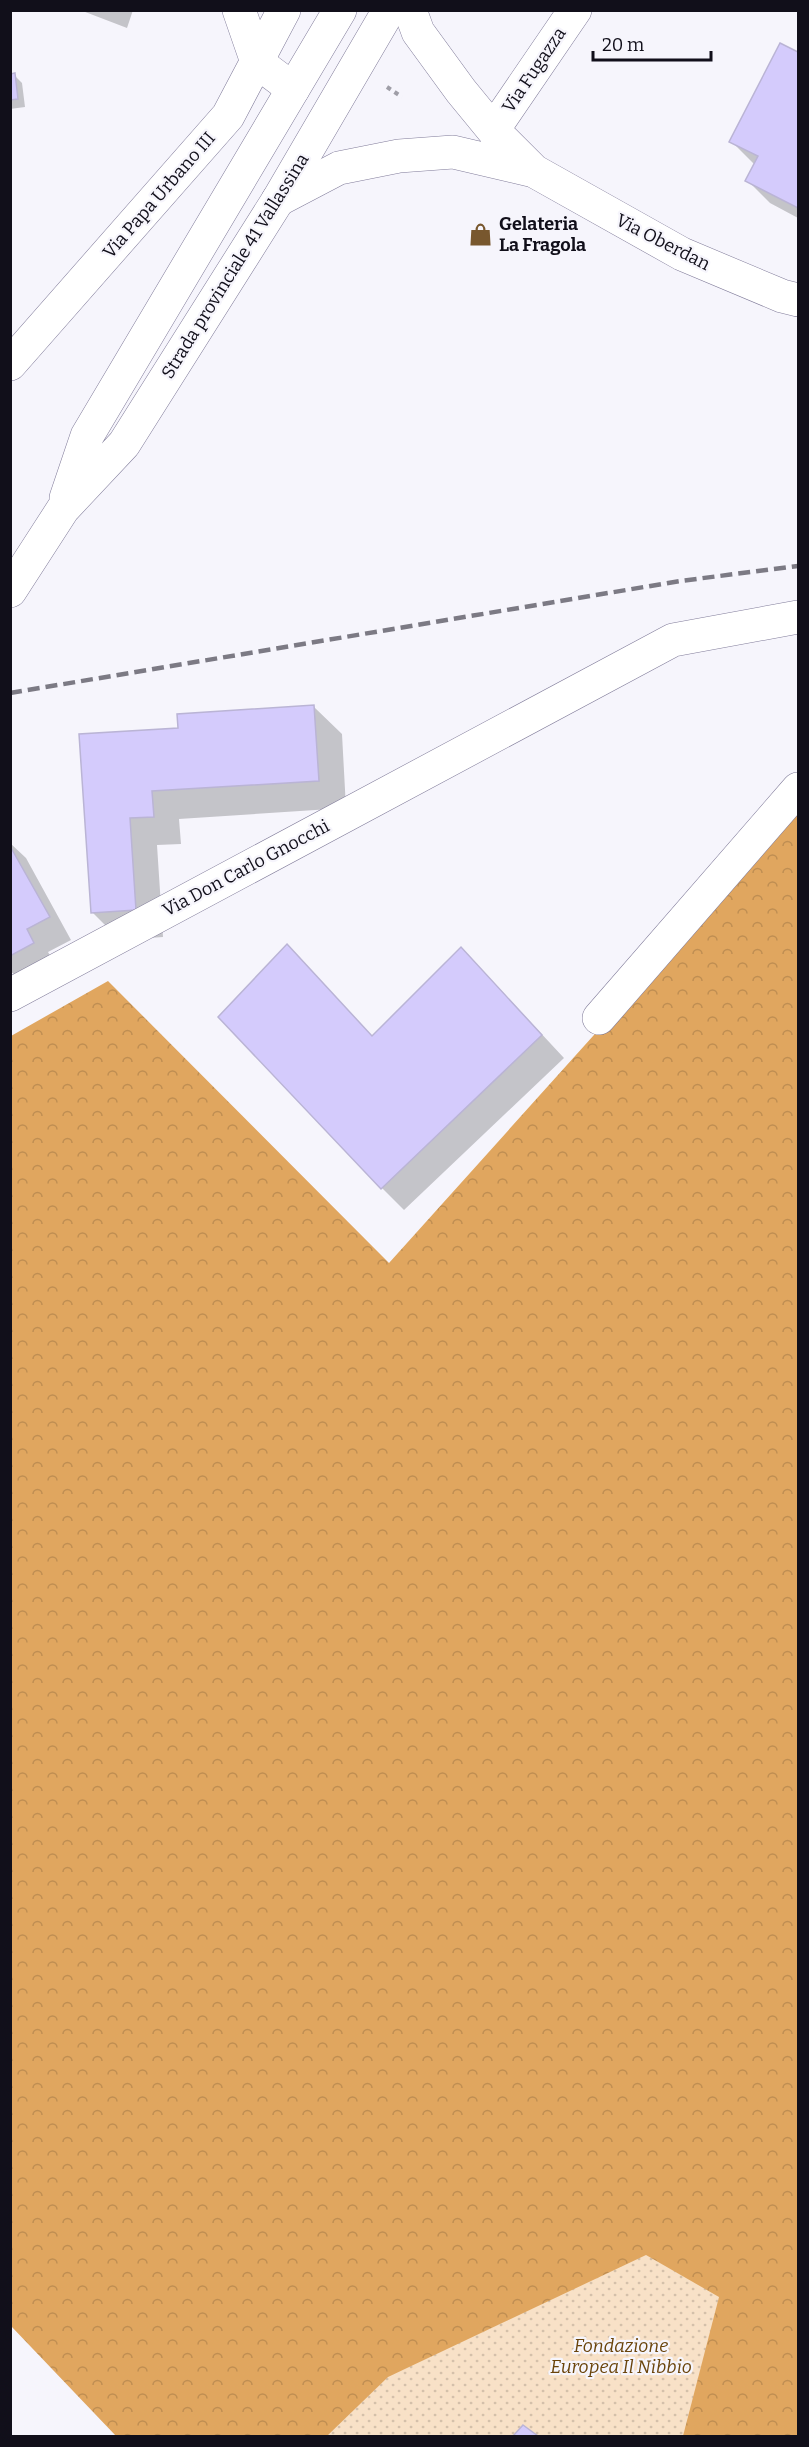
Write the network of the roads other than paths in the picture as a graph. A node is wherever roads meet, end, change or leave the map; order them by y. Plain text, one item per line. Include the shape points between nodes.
1 (239, 10) edge
2 (284, 10) edge
3 (389, 10) edge
4 (410, 10) edge
5 (575, 10) edge
6 (338, 11) edge
7 (257, 62) junction
8 (293, 89) junction
9 (493, 130) junction
10 (534, 171) junction
11 (278, 200) junction
12 (798, 300) edge
13 (10, 364) edge
14 (63, 508) junction
15 (10, 591) edge
16 (798, 617) edge
17 (798, 789) edge
18 (10, 995) edge
19 (598, 1018) dead end

1 - 7 street
2 - 7 street, Via Papa Urbano III
3 - 11 street, Strada provinciale 41 Vallassina
4 - 9 street, Via Oberdan via 424,41
5 - 9 street, Via Fugazza
6 - 8 street, Strada provinciale 41 Vallassina
7 - 8 street
7 - 13 street, Via Papa Urbano III via 228,116
8 - 14 street, Strada provinciale 41 Vallassina via 87,436
9 - 10 street, Via Oberdan
10 - 11 street, Via Oberdan via 453,152 399,156 339,168
10 - 12 street, Via Oberdan via 682,254
11 - 14 street, Strada provinciale 41 Vallassina via 124,444
14 - 15 street, Strada provinciale 41 Vallassina
16 - 18 street, Via Don Carlo Gnocchi via 673,640
17 - 19 street

